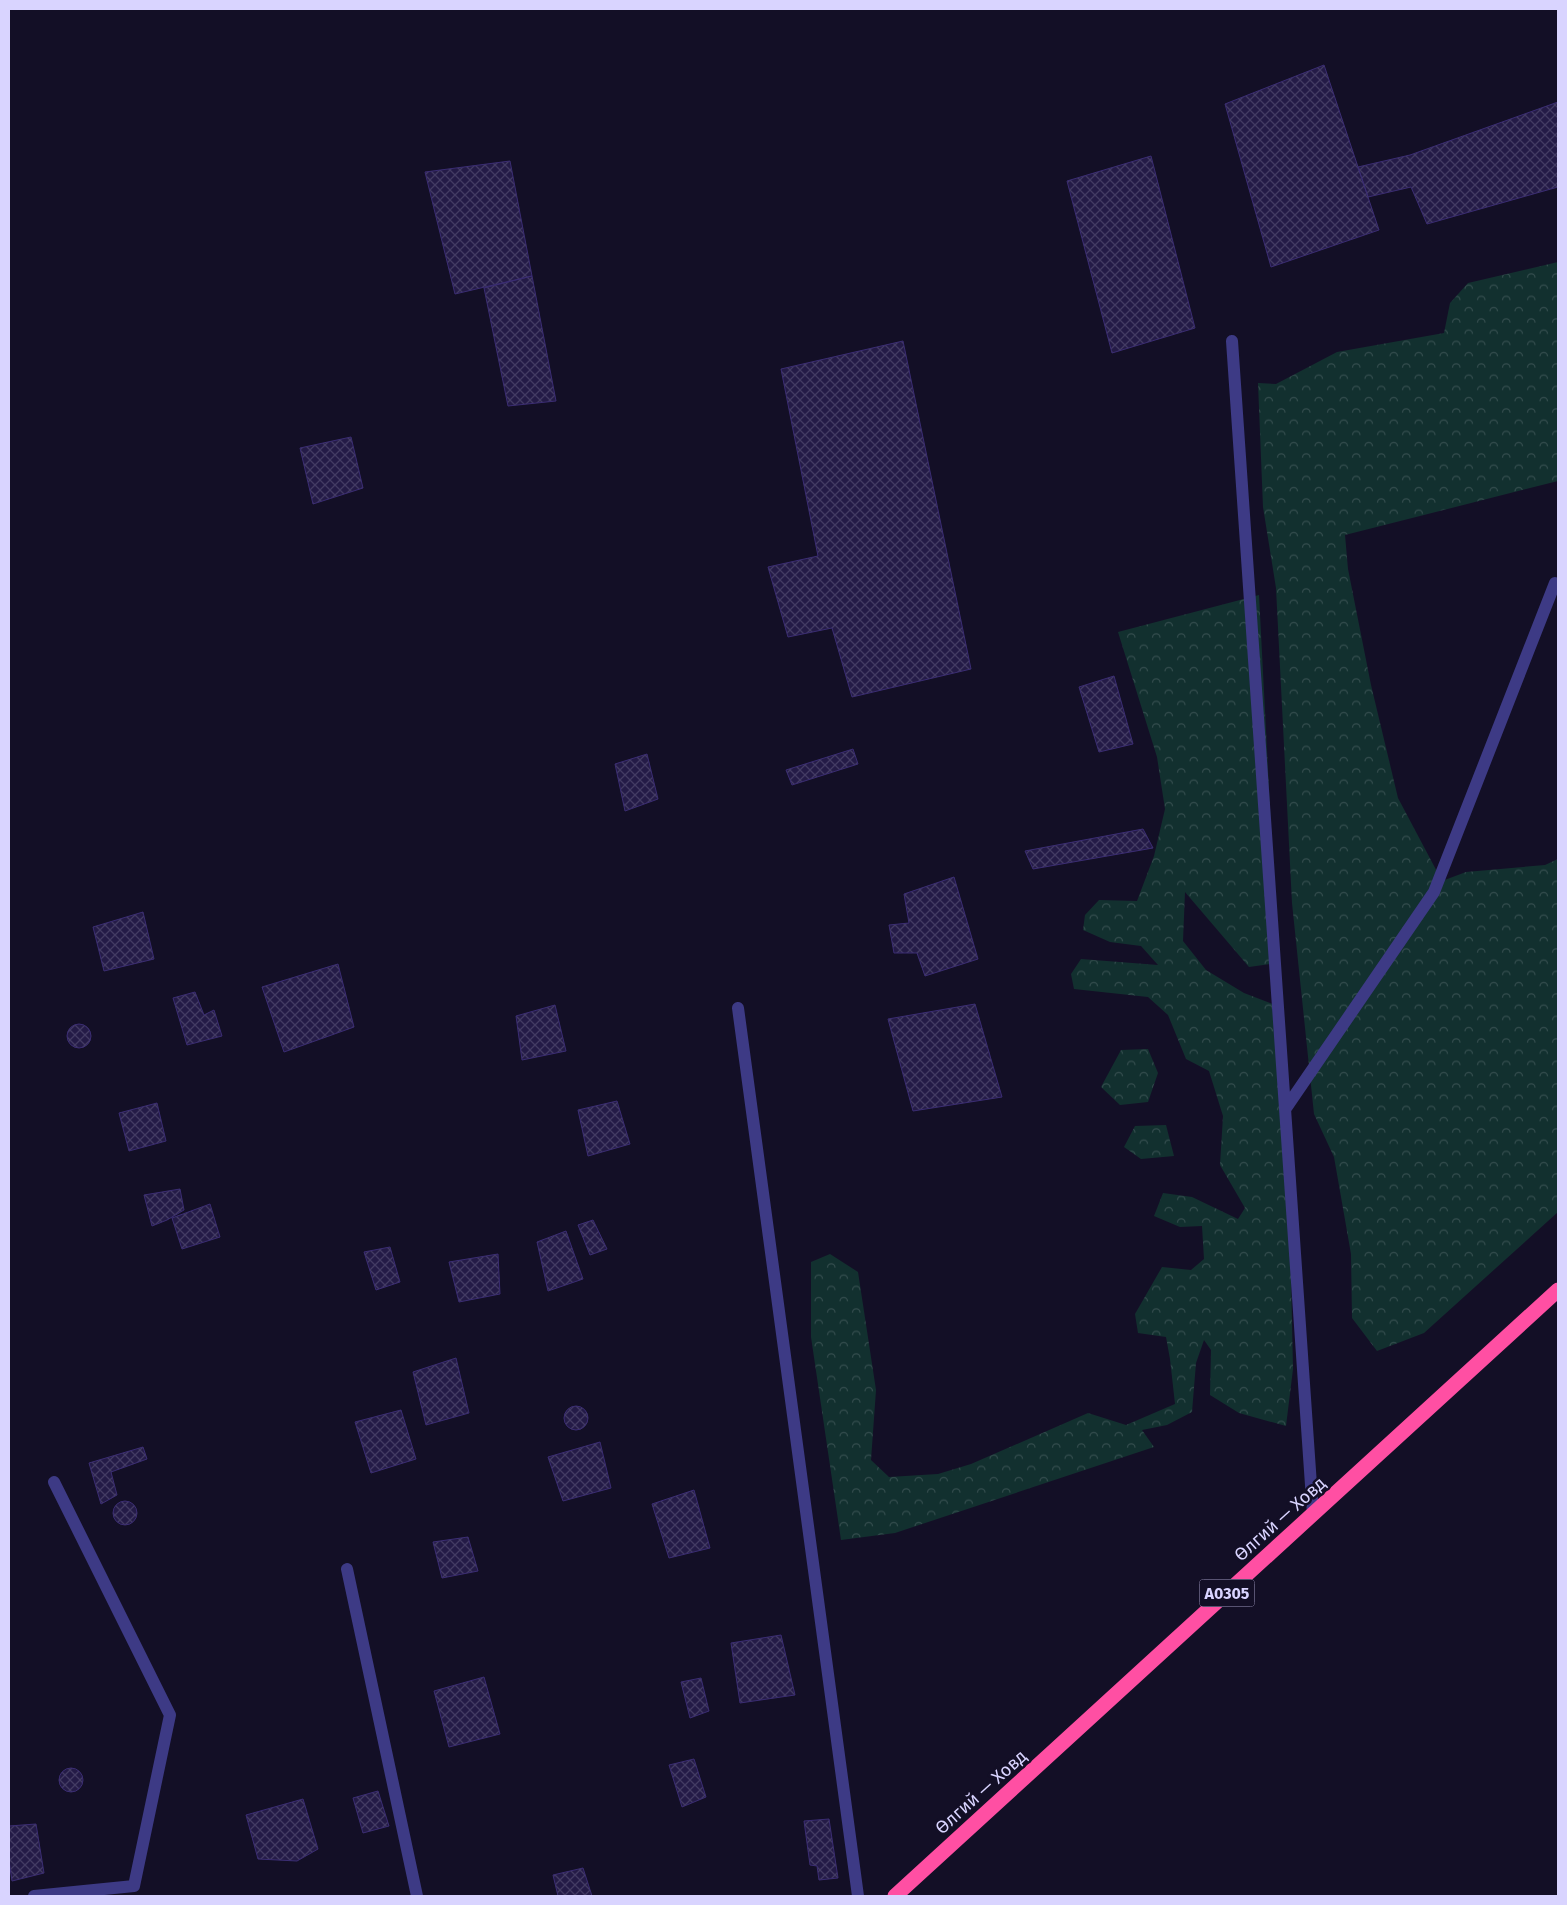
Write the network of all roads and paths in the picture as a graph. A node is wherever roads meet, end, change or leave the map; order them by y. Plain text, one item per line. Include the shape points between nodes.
1 (1232, 341) dead end
2 (1555, 583) dead end
3 (738, 1008) dead end
4 (1286, 1108) junction
5 (1558, 1290) edge
6 (54, 1482) dead end
7 (1314, 1514) junction
8 (347, 1569) dead end
9 (34, 1896) edge
10 (417, 1896) edge
11 (858, 1896) edge
12 (895, 1896) edge

1 - 4 street
2 - 4 street via 1434,892
3 - 11 street
4 - 7 street
5 - 7 highway, Өлгий — Ховд / A0305
6 - 9 street via 170,1715 134,1886
7 - 12 highway, Өлгий — Ховд / A0305
8 - 10 street

